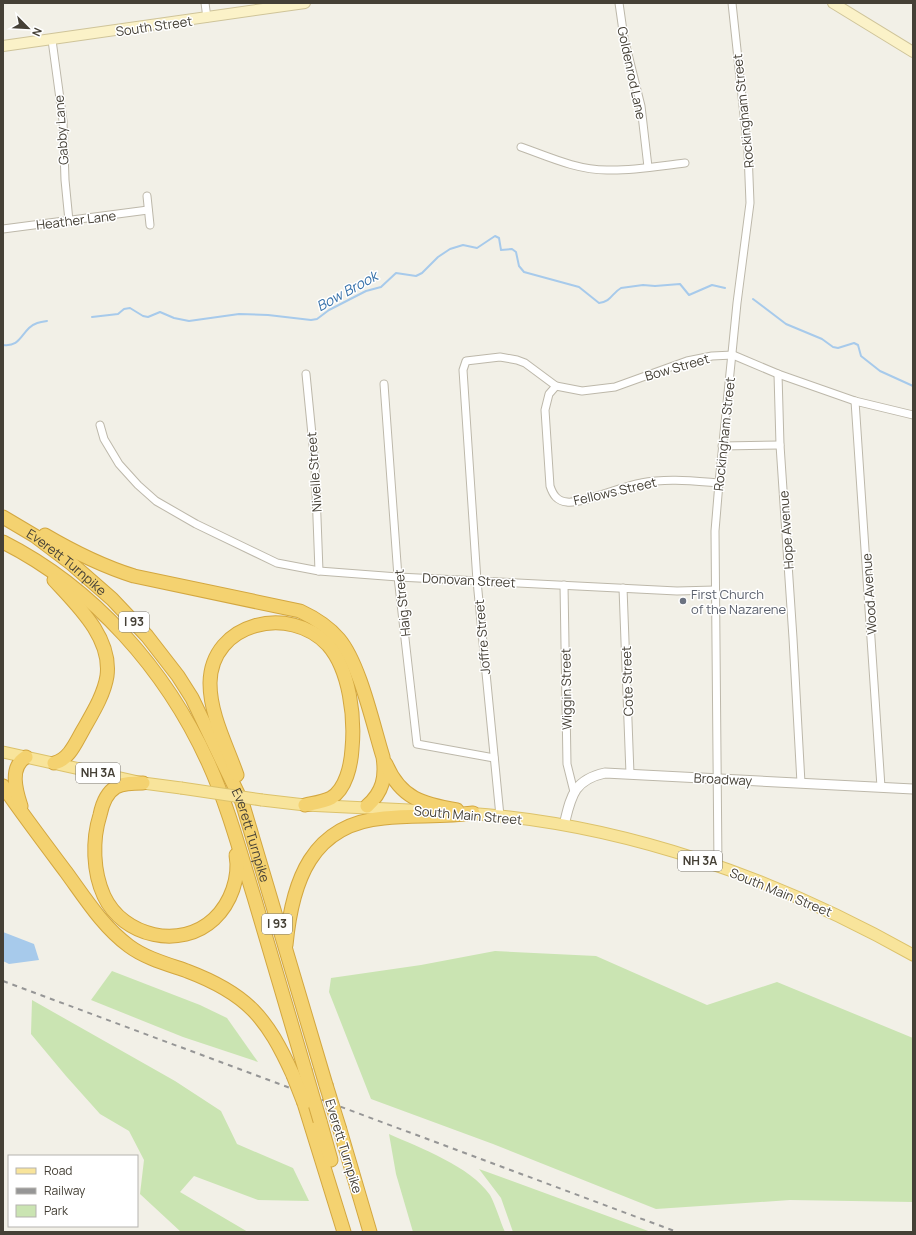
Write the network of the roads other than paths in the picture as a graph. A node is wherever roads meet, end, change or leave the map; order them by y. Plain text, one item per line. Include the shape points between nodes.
1 (206, 3) edge
2 (305, 3) edge
3 (619, 3) edge
4 (732, 3) edge
5 (833, 3) edge
6 (207, 18) junction
7 (52, 40) junction
8 (3, 46) edge
9 (913, 52) edge
10 (521, 147) dead end
11 (685, 163) dead end
12 (648, 167) junction
13 (147, 196) dead end
14 (148, 210) junction
15 (69, 221) junction
16 (150, 225) dead end
17 (3, 229) edge
18 (732, 355) junction
19 (466, 361) joint
20 (306, 374) dead end
21 (778, 374) junction
22 (384, 384) dead end
23 (556, 386) junction
24 (855, 401) junction
25 (913, 415) edge
26 (100, 425) dead end
27 (780, 445) junction
28 (722, 446) junction
29 (719, 483) junction
30 (3, 513) edge
31 (3, 517) edge
32 (3, 542) edge
33 (22, 553) junction
34 (319, 571) junction
35 (398, 577) junction
36 (477, 580) junction
37 (564, 585) junction
38 (623, 588) junction
39 (715, 590) junction
40 (3, 752) edge
41 (26, 757) junction
42 (383, 757) junction
43 (494, 758) junction
44 (54, 763) junction
45 (630, 774) junction
46 (717, 779) junction
47 (143, 783) junction
48 (800, 783) junction
49 (3, 786) edge
50 (881, 787) junction
51 (913, 789) edge
52 (574, 792) junction
53 (222, 796) junction
54 (242, 802) junction
55 (305, 804) junction
56 (367, 806) junction
57 (473, 813) junction
58 (500, 816) junction
59 (28, 821) junction
60 (564, 825) junction
61 (718, 866) junction
62 (285, 950) junction
63 (913, 955) edge
64 (299, 1073) junction
65 (344, 1232) edge
66 (353, 1232) edge
67 (370, 1232) edge

1 - 6 street
2 - 6 main road, South Street
3 - 12 street, Goldenrod Lane via 624,38 641,106
4 - 18 street, Rockingham Street via 748,152 750,203
5 - 9 main road
6 - 7 main road, South Street
7 - 8 main road, South Street
7 - 15 street, Gabby Lane via 63,121
10 - 12 street via 568,164 594,169
11 - 12 street
13 - 14 street
14 - 15 street, Heather Lane
14 - 16 street
15 - 17 street, Heather Lane
18 - 21 street, Bow Street
18 - 23 street, Bow Street via 687,361 615,387 599,390 582,391
18 - 28 street, Rockingham Street
19 - 23 street, Bow Street via 500,357 517,360
19 - 36 street, Joffre Street via 463,370
20 - 34 street, Nivelle Street via 315,465
21 - 24 street, Bow Street
21 - 27 street, Hope Avenue
22 - 35 street, Haig Street
23 - 29 street, Fellows Street via 549,394 545,410 550,486 559,500 576,502 658,480
24 - 25 street, Bow Street
24 - 50 street, Wood Avenue
26 - 34 street, Donovan Street via 104,439 119,464 156,501 229,541 277,563
27 - 28 street
27 - 48 street, Hope Avenue
28 - 29 street, Rockingham Street
29 - 39 street, Rockingham Street via 715,531
30 - 42 highway via 110,568 156,581 300,610 315,618 336,636 349,654
31 - 54 highway, Everett Turnpike / I 93 via 35,536 72,564 112,599 147,636 192,698
32 - 33 highway, Everett Turnpike / I 93
33 - 44 highway via 47,574 87,619 98,634 106,654 107,676 97,702 68,753 59,762
33 - 53 highway, Everett Turnpike / I 93 via 69,584 127,638 159,678 186,721
34 - 35 street, Donovan Street
35 - 36 street, Donovan Street
35 - 43 street, Haig Street via 417,744
36 - 37 street, Donovan Street
36 - 43 street, Joffre Street
37 - 38 street, Donovan Street
37 - 52 street, Wiggin Street via 567,764
38 - 39 street, Donovan Street
38 - 45 street, Cote Street
39 - 46 street, Rockingham Street
40 - 41 main road, South Main Street / NH 3A
41 - 44 main road, South Main Street / NH 3A
41 - 59 highway via 19,762 15,776 18,797
42 - 56 highway via 383,784 377,797
42 - 57 highway via 393,779 408,795 432,805
43 - 58 street, Joffre Street
44 - 47 main road, South Main Street / NH 3A
45 - 46 street, Broadway
45 - 52 street, Broadway via 596,775 580,783
46 - 48 street, Broadway
46 - 61 street, Rockingham Street
47 - 53 highway via 121,785 108,795 98,824 95,854 101,886 112,909 131,926 158,936 184,934 207,925 229,899 237,862 222,809
47 - 55 main road, South Main Street / NH 3A, bridge
48 - 50 street, Broadway
49 - 59 highway
50 - 51 street, Broadway
52 - 60 street
53 - 64 highway, Everett Turnpike / I 93 via 232,824
54 - 55 highway via 237,776 214,711 210,687 212,671 225,644 258,624 276,622 309,631 327,644 343,673 351,706 354,731 352,753 345,780 332,797
54 - 62 highway, Everett Turnpike / I 93
55 - 56 main road, South Main Street / NH 3A
56 - 57 main road, South Main Street / NH 3A
57 - 58 main road, South Main Street / NH 3A
57 - 62 highway via 383,818 357,823 332,837 309,861 297,884 289,914
58 - 60 main road, South Main Street / NH 3A
59 - 64 highway via 90,906 113,932 129,946 150,958 212,981 234,994 268,1026
60 - 61 main road, South Main Street / NH 3A via 645,842
61 - 63 main road, South Main Street / NH 3A via 819,905
62 - 67 highway, Everett Turnpike / I 93, bridge
64 - 65 highway, bridge via 304,1103
64 - 66 highway, Everett Turnpike / I 93, bridge via 320,1122

